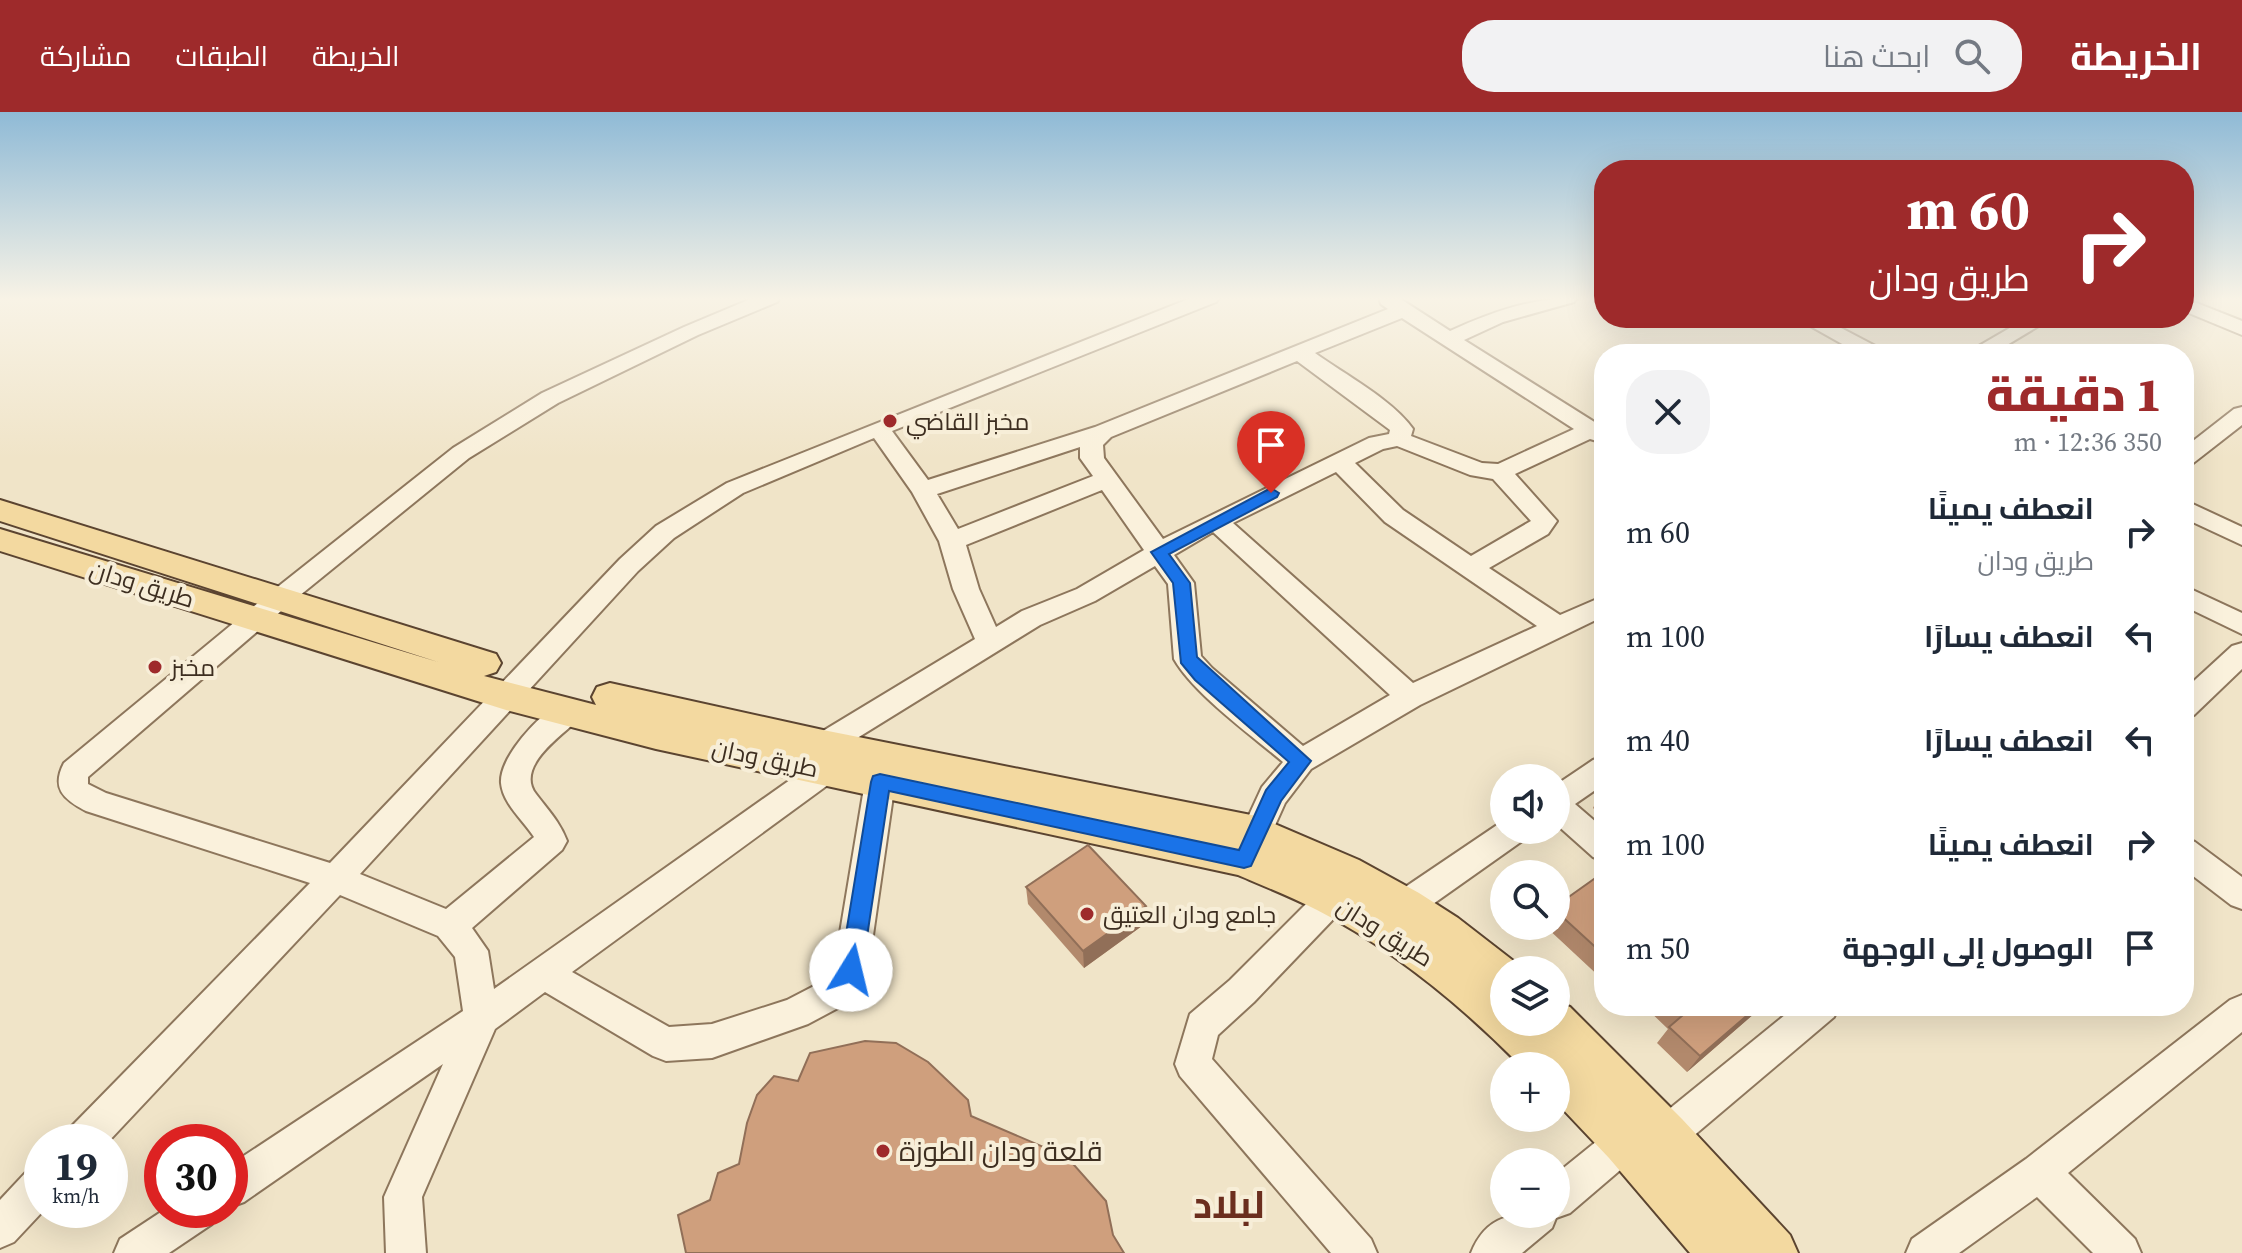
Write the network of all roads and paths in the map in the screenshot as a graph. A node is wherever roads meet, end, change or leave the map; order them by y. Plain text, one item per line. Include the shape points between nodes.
1 (648, 351) edge
2 (1073, 351) edge
3 (1471, 351) edge
4 (1299, 352) joint
5 (2238, 422) edge
6 (878, 428) junction
7 (1103, 432) junction
8 (1594, 432) edge
9 (1594, 435) edge
10 (1399, 439) junction
11 (2194, 452) edge
12 (1339, 461) junction
13 (1500, 472) junction
14 (1107, 479) junction
15 (923, 490) junction
16 (0, 510) edge
17 (2194, 513) edge
18 (1216, 521) junction
19 (2242, 537) edge
20 (0, 540) edge
21 (952, 541) junction
22 (1159, 552) junction
23 (1470, 568) junction
24 (2194, 600) edge
25 (268, 609) junction
26 (1594, 610) edge
27 (2242, 624) edge
28 (1558, 627) junction
29 (989, 641) junction
30 (2242, 653) edge
31 (516, 686) junction
32 (1410, 697) junction
33 (2194, 698) edge
34 (568, 712) junction
35 (824, 758) junction
36 (1301, 761) junction
37 (1594, 775) edge
38 (880, 782) junction
39 (1570, 793) edge
40 (1570, 816) edge
41 (1594, 839) edge
42 (1494, 844) edge
43 (1250, 846) junction
44 (2194, 859) edge
45 (335, 878) junction
46 (2242, 895) edge
47 (1333, 898) junction
48 (1404, 906) junction
49 (450, 926) junction
50 (1490, 969) edge
51 (544, 974) junction
52 (1490, 1007) edge
53 (2242, 1011) edge
54 (1797, 1016) edge
55 (482, 1018) junction
56 (1523, 1036) edge
57 (1565, 1036) edge
58 (1539, 1052) edge
59 (1570, 1079) edge
60 (99, 1124) edge
61 (1645, 1138) junction
62 (2039, 1172) junction
63 (248, 1176) edge
64 (1570, 1189) edge
65 (24, 1203) edge
66 (0, 1228) edge
67 (171, 1228) edge
68 (1521, 1228) edge
69 (134, 1253) edge
70 (406, 1253) edge
71 (1357, 1253) edge
72 (1491, 1253) edge
73 (1723, 1253) edge
74 (1772, 1253) edge
75 (1926, 1253) edge
76 (2121, 1253) edge

1 - 25 street via 550,398 461,453
2 - 6 street
3 - 8 street
4 - 7 street
4 - 10 street via 1385,414 1402,429
5 - 11 street
6 - 15 street
6 - 31 street via 735,488 665,532
7 - 14 street via 1091,443 1092,458
7 - 15 street
9 - 13 street
10 - 12 street
10 - 13 street via 1478,470
12 - 18 street
12 - 23 street via 1394,516
13 - 23 street via 1545,521
14 - 21 street
14 - 22 street
15 - 21 street
16 - 25 main road, طريق ودان
17 - 19 street
18 - 22 street
18 - 32 street
20 - 25 main road, طريق ودان
21 - 29 street
22 - 29 street via 1086,595
22 - 36 street via 1181,583 1188,659
23 - 28 street
24 - 27 street
25 - 31 main road, طريق ودان
25 - 45 street via 82,764 72,780 75,791 97,802
26 - 28 street
28 - 32 street
29 - 35 street
30 - 33 street
31 - 34 main road, طريق ودان
31 - 35 main road, طريق ودان via 676,714
31 - 45 street
32 - 36 street
34 - 35 main road, طريق ودان
34 - 49 street via 516,766 514,784 551,841
35 - 38 main road, طريق ودان
35 - 43 main road, طريق ودان
35 - 51 street
36 - 43 street via 1273,796
37 - 39 street
38 - 43 main road, طريق ودان
38 - 51 street via 851,970 826,997 796,1013 712,1041 666,1044
40 - 41 street
42 - 48 street
43 - 47 main road, طريق ودان
43 - 48 main road, طريق ودان via 1344,872
44 - 46 street
45 - 49 street
45 - 60 street
47 - 52 main road, طريق ودان via 1425,954
47 - 71 street via 1202,1026 1193,1064
48 - 50 main road, طريق ودان
49 - 55 street via 471,951
51 - 55 street
53 - 62 street
54 - 61 street
55 - 63 street
55 - 70 street via 403,1197
56 - 58 main road, طريق ودان
57 - 61 main road, طريق ودان
59 - 61 main road, طريق ودان
61 - 64 street
61 - 73 main road, طريق ودان
61 - 74 main road, طريق ودان
62 - 75 street
62 - 76 street
65 - 66 street
67 - 69 street
68 - 72 street

